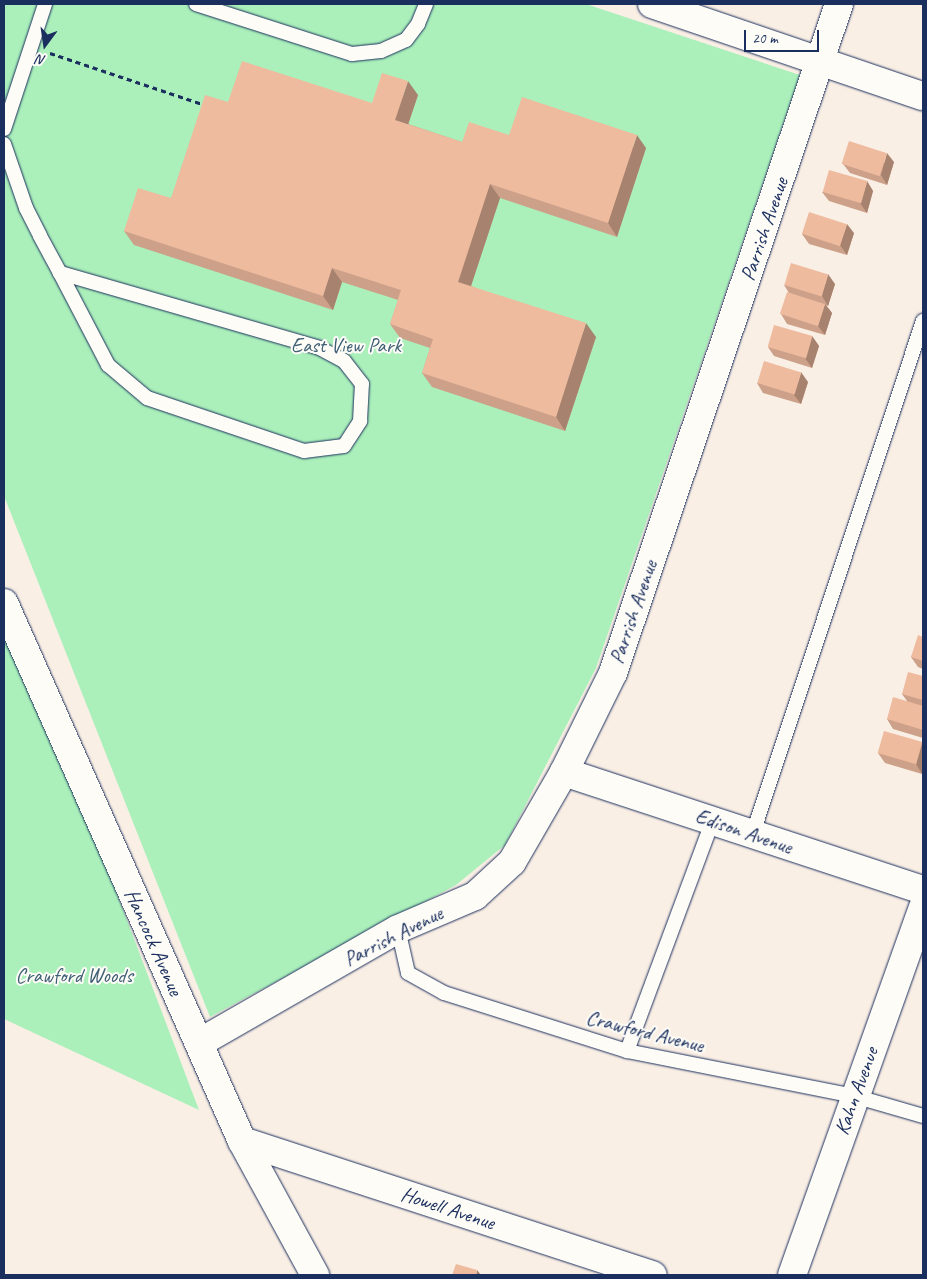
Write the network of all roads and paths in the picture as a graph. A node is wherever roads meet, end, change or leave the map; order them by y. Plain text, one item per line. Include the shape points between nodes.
1 (45, 4) edge
2 (196, 4) edge
3 (426, 4) edge
4 (652, 4) edge
5 (839, 4) edge
6 (31, 46) junction
7 (821, 60) junction
8 (923, 96) edge
9 (215, 108) edge
10 (4, 129) edge
11 (4, 144) edge
12 (60, 273) junction
13 (923, 321) edge
14 (4, 603) edge
15 (564, 772) junction
16 (713, 820) junction
17 (752, 836) junction
18 (923, 890) edge
19 (923, 908) edge
20 (398, 929) junction
21 (199, 1044) junction
22 (627, 1051) junction
23 (854, 1096) junction
24 (923, 1116) edge
25 (242, 1141) junction
26 (314, 1275) edge
27 (653, 1275) edge
28 (792, 1275) edge

1 - 6 lane
2 - 3 lane via 352,54 381,51 406,40 418,24
4 - 7 street
5 - 7 street, Parrish Avenue
6 - 9 path
6 - 10 lane
7 - 8 street
7 - 15 street, Parrish Avenue via 613,673
11 - 12 lane via 26,208
12 - 12 lane via 108,364 147,398 304,451 344,446 360,421 362,384 344,361 320,348
13 - 17 lane
14 - 21 street, Hancock Avenue
15 - 16 street, Edison Avenue
15 - 20 street, Parrish Avenue via 512,862 475,896
16 - 17 street, Edison Avenue
16 - 22 lane
17 - 18 street, Edison Avenue
19 - 23 street, Kahn Avenue
20 - 21 street, Parrish Avenue
20 - 22 lane, Crawford Avenue via 408,973 444,993
21 - 25 street, Hancock Avenue
22 - 23 lane, Crawford Avenue
23 - 24 lane, Crawford Avenue
23 - 28 street, Kahn Avenue
25 - 26 street, Hancock Avenue
25 - 27 street, Howell Avenue

